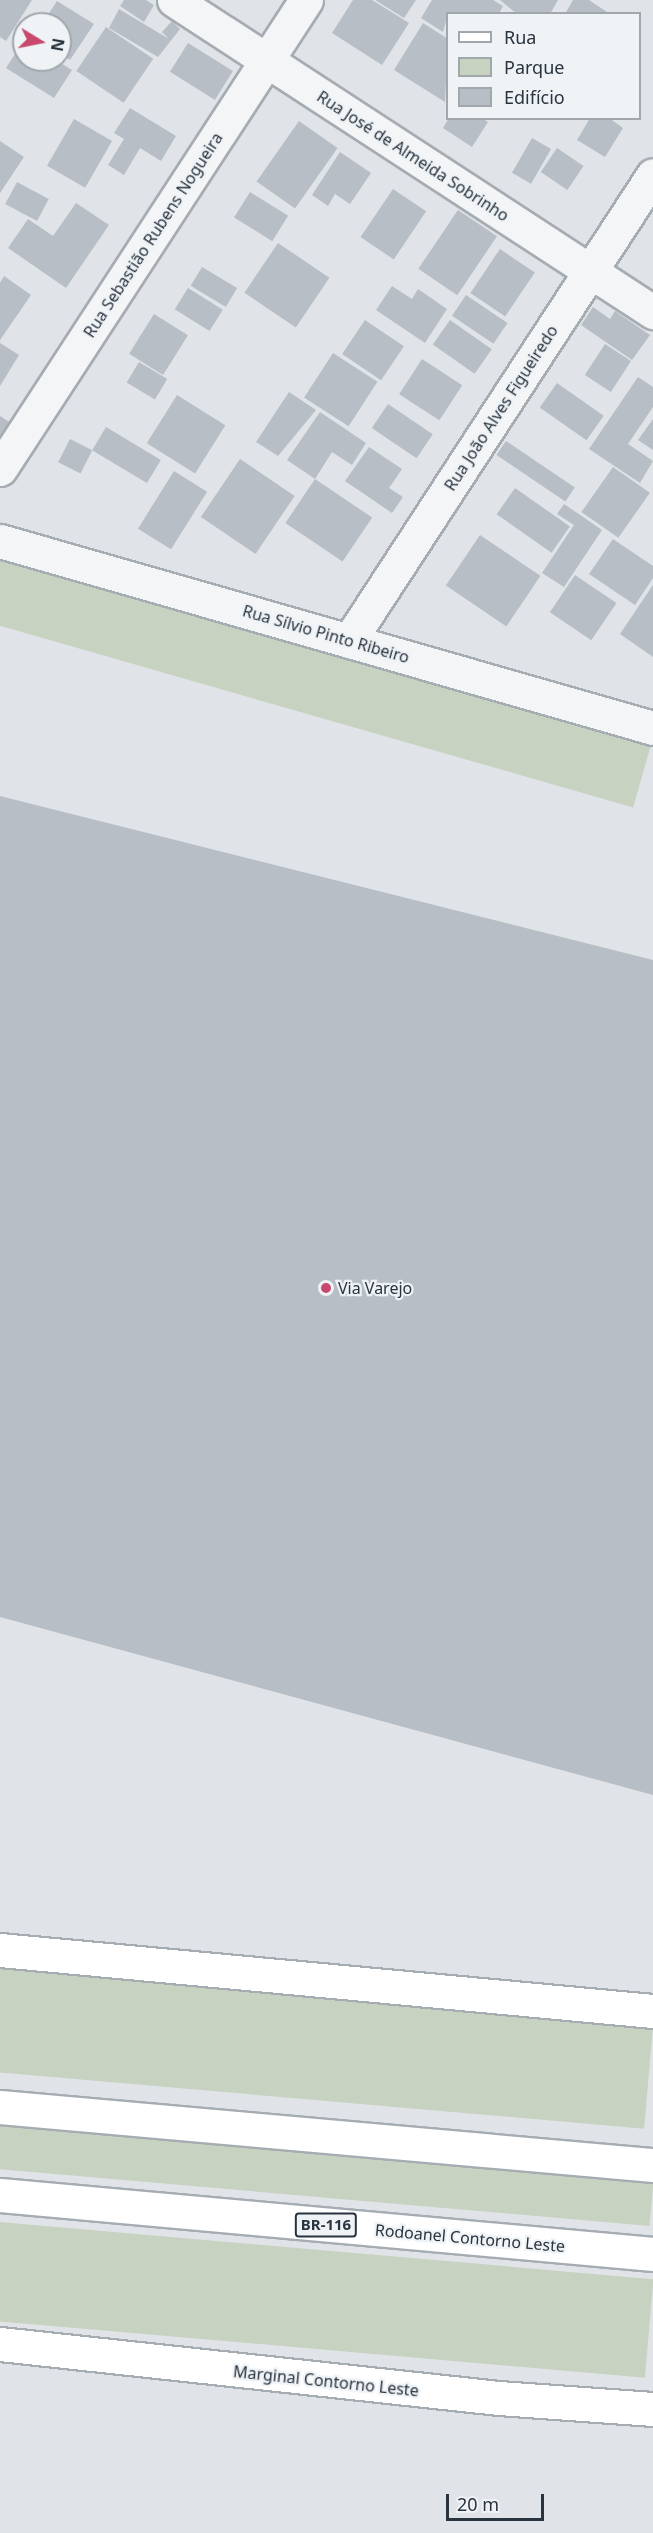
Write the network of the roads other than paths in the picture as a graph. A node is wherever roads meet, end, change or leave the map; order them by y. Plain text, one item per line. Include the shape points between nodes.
1 (174, 0) edge
2 (306, 0) edge
3 (267, 60) junction
4 (653, 175) edge
5 (590, 271) junction
6 (653, 312) edge
7 (0, 469) edge
8 (0, 541) edge
9 (348, 641) junction
10 (653, 728) edge
11 (0, 1950) edge
12 (653, 2011) edge
13 (0, 2107) edge
14 (653, 2165) edge
15 (0, 2195) edge
16 (653, 2254) edge
17 (0, 2344) edge
18 (653, 2409) edge

1 - 3 street, Rua José de Almeida Sobrinho
2 - 3 street, Rua Sebastião Rubens Nogueira
3 - 5 street, Rua José de Almeida Sobrinho
3 - 7 street, Rua Sebastião Rubens Nogueira
4 - 5 street, Rua João Alves Figueiredo
5 - 6 street, Rua José de Almeida Sobrinho
5 - 9 street, Rua João Alves Figueiredo
8 - 9 street, Rua Sílvio Pinto Ribeiro
9 - 10 street, Rua Sílvio Pinto Ribeiro
11 - 12 main road
13 - 14 main road
15 - 16 main road, Rodoanel Contorno Leste / BR-116
17 - 18 main road, Marginal Contorno Leste via 476,2396

